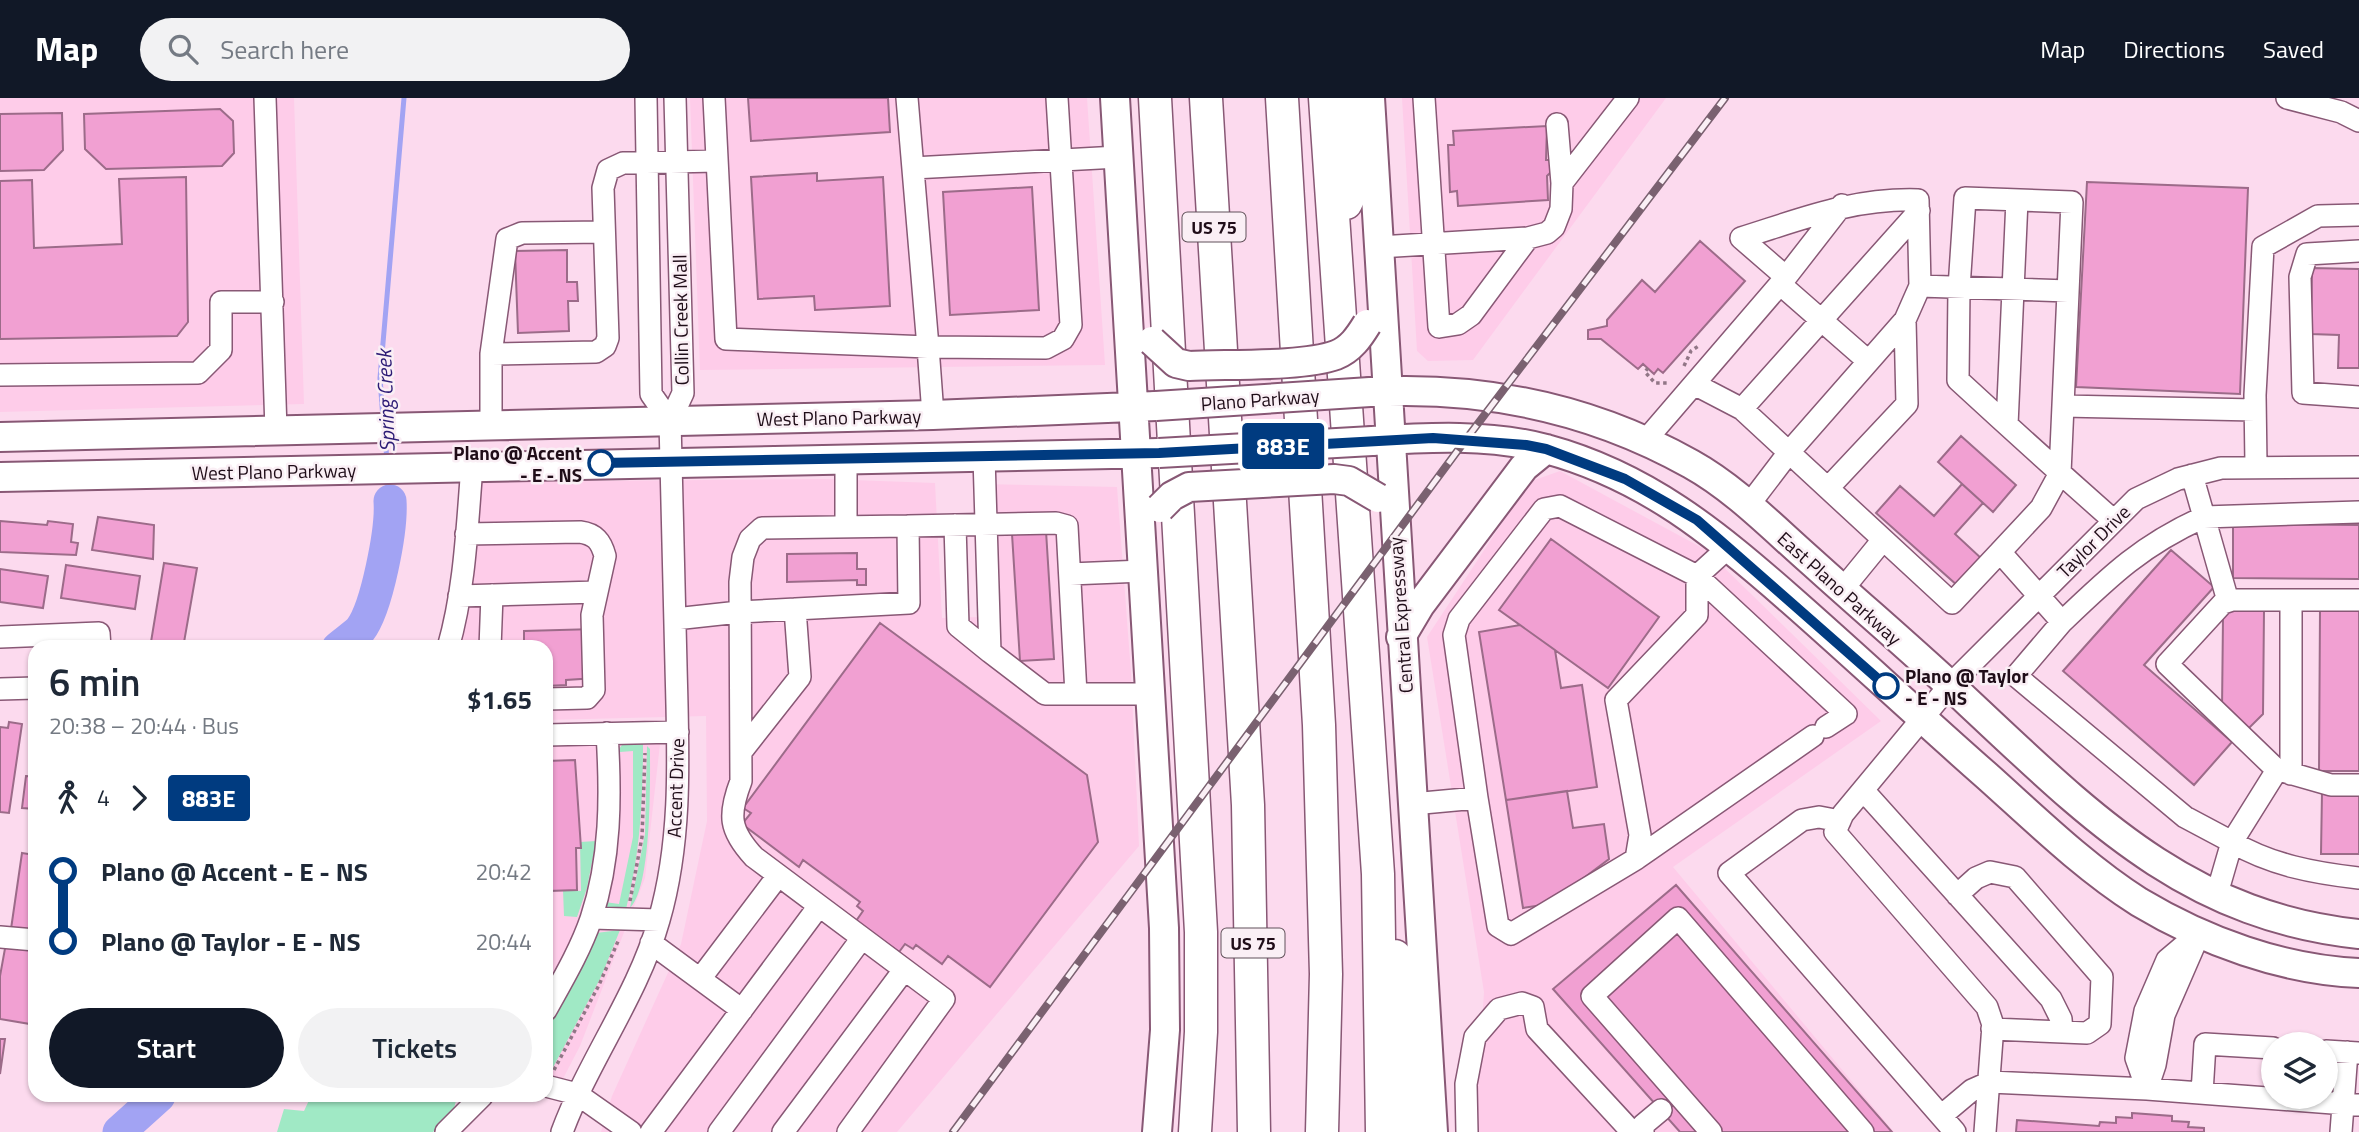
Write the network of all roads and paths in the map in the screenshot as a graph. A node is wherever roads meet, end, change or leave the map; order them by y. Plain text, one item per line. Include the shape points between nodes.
1 (265, 98) edge
2 (646, 98) edge
3 (675, 98) edge
4 (715, 98) edge
5 (907, 98) edge
6 (1057, 98) edge
7 (1115, 98) edge
8 (1155, 98) edge
9 (1206, 98) edge
10 (1282, 98) edge
11 (1325, 98) edge
12 (1351, 98) edge
13 (1370, 98) edge
14 (1424, 98) edge
15 (1628, 98) edge
16 (2287, 98) edge
17 (2359, 121) edge
18 (1557, 124) dead end
19 (1118, 156) junction
20 (1061, 160) junction
21 (647, 161) junction
22 (718, 161) junction
23 (677, 162) junction
24 (913, 168) junction
25 (1562, 183) junction
26 (2017, 200) junction
27 (1842, 205) junction
28 (1919, 211) junction
29 (2359, 215) edge
30 (1336, 226) junction
31 (604, 232) junction
32 (1528, 238) junction
33 (1433, 243) junction
34 (1379, 247) junction
35 (2359, 251) edge
36 (1783, 281) junction
37 (1382, 284) junction
38 (1920, 286) junction
39 (1959, 288) junction
40 (2013, 289) junction
41 (2068, 291) junction
42 (273, 302) junction
43 (1128, 304) junction
44 (1821, 319) junction
45 (1905, 320) junction
46 (1730, 343) junction
47 (928, 347) junction
48 (491, 354) junction
49 (1868, 361) junction
50 (1648, 368) dead end
51 (0, 374) edge
52 (1683, 381) junction
53 (1378, 391) junction
54 (2359, 397) edge
55 (2063, 406) junction
56 (1144, 407) junction
57 (1742, 409) junction
58 (2255, 410) junction
59 (933, 415) junction
60 (670, 421) junction
61 (491, 424) junction
62 (2007, 425) junction
63 (276, 430) junction
64 (0, 437) edge
65 (1381, 441) junction
66 (1645, 441) junction
67 (1546, 449) junction
68 (1790, 451) junction
69 (1147, 453) junction
70 (984, 457) junction
71 (846, 460) junction
72 (671, 461) junction
73 (2256, 465) junction
74 (472, 466) junction
75 (2359, 467) edge
76 (278, 470) junction
77 (2060, 473) junction
78 (2192, 475) junction
79 (0, 477) edge
80 (1829, 487) junction
81 (1386, 506) junction
82 (1748, 506) junction
83 (2359, 512) edge
84 (2204, 517) junction
85 (2113, 520) junction
86 (986, 523) junction
87 (955, 524) junction
88 (846, 526) junction
89 (908, 526) junction
90 (467, 534) junction
91 (1882, 541) junction
92 (1730, 546) junction
93 (2000, 552) junction
94 (1143, 567) junction
95 (1070, 573) junction
96 (1697, 576) junction
97 (1842, 590) junction
98 (597, 592) junction
99 (492, 595) junction
100 (459, 596) junction
101 (2037, 596) junction
102 (2291, 600) junction
103 (2359, 600) edge
104 (2228, 601) junction
105 (795, 609) junction
106 (739, 612) junction
107 (675, 619) junction
108 (2062, 622) junction
109 (0, 637) edge
110 (1401, 637) junction
111 (99, 640) edge
112 (450, 640) edge
113 (490, 640) edge
114 (990, 652) junction
115 (1950, 685) junction
116 (28, 688) edge
117 (0, 689) edge
118 (1076, 694) junction
119 (1151, 694) junction
120 (553, 699) edge
121 (1922, 719) junction
122 (678, 732) junction
123 (607, 733) junction
124 (553, 735) edge
125 (741, 752) junction
126 (2284, 772) junction
127 (2359, 785) edge
128 (1863, 790) junction
129 (1477, 797) junction
130 (1412, 804) junction
131 (1840, 821) junction
132 (2232, 842) junction
133 (1636, 859) junction
134 (778, 876) junction
135 (2359, 878) edge
136 (1957, 895) junction
137 (2217, 897) junction
138 (819, 906) junction
139 (592, 918) junction
140 (659, 920) junction
141 (1380, 931) junction
142 (2199, 933) junction
143 (2359, 934) edge
144 (0, 937) edge
145 (862, 938) junction
146 (28, 939) edge
147 (651, 943) junction
148 (904, 970) junction
149 (2359, 973) edge
150 (700, 979) junction
151 (553, 996) edge
152 (742, 1010) junction
153 (1992, 1029) junction
154 (2062, 1032) junction
155 (2261, 1047) edge
156 (2344, 1052) edge
157 (1990, 1082) junction
158 (553, 1088) edge
159 (2147, 1089) junction
160 (2202, 1093) junction
161 (577, 1094) junction
162 (476, 1102) edge
163 (2351, 1105) edge
164 (1661, 1110) dead end
165 (1948, 1124) edge
166 (446, 1132) edge
167 (562, 1132) edge
168 (631, 1132) edge
169 (651, 1132) edge
170 (719, 1132) edge
171 (783, 1132) edge
172 (848, 1132) edge
173 (1157, 1132) edge
174 (1195, 1132) edge
175 (1254, 1132) edge
176 (1322, 1132) edge
177 (1382, 1132) edge
178 (1413, 1132) edge
179 (1433, 1132) edge
180 (1467, 1132) edge
181 (1632, 1132) edge
182 (1643, 1132) edge
183 (1711, 1132) edge
184 (1863, 1132) edge
185 (1985, 1132) edge
186 (2341, 1132) edge

1 - 42 street
2 - 21 street, Collin Creek Mall
3 - 23 street, Collin Creek Mall
4 - 22 street
5 - 24 street
6 - 20 street
7 - 19 main road
8 - 174 highway via 1201,932 1202,1032
9 - 175 highway, US 75 via 1249,818
10 - 176 highway via 1320,752 1326,974
11 - 30 highway
12 - 30 highway via 1354,186
13 - 34 main road, Central Expressway
14 - 33 street
15 - 25 street
16 - 17 street
18 - 25 street
19 - 20 street
19 - 43 main road
20 - 24 street
20 - 47 street via 1071,325 1063,339 1046,348
21 - 23 street
21 - 31 street via 608,170 603,188
21 - 60 street, Collin Creek Mall via 651,394
22 - 23 street
22 - 47 street via 726,339
23 - 60 street, Collin Creek Mall via 683,393
24 - 47 street
25 - 32 street via 1561,209 1554,227
26 - 39 street via 1965,198
26 - 40 street
26 - 41 street via 2072,202
27 - 28 street via 1918,200
27 - 36 street
27 - 36 street via 1741,239
28 - 38 street
28 - 44 street
29 - 58 street via 2318,216 2263,247
30 - 141 highway
31 - 48 street via 522,233 507,239
31 - 48 street via 605,346 596,352
32 - 33 street
32 - 33 street via 1471,315 1458,324 1439,327
33 - 34 street
34 - 37 main road, Central Expressway
35 - 54 street via 2307,254 2300,276 2303,393
36 - 44 street
36 - 46 street
37 - 43 main road, bridge via 1355,343 1338,354 1313,360 1189,366 1169,359
37 - 53 main road, Central Expressway
38 - 39 street
38 - 45 street
39 - 40 street
39 - 62 street via 1958,380
40 - 41 street
40 - 62 street
41 - 55 street
42 - 51 street via 221,302 221,350 198,373
42 - 63 street
43 - 56 main road
44 - 49 street
44 - 57 street
45 - 49 street
45 - 80 street via 1907,404
46 - 52 street
46 - 52 path via 1710,342 1691,351
47 - 59 street
48 - 61 street
49 - 68 street
50 - 52 path via 1644,372 1655,383
52 - 57 street
52 - 66 street
53 - 56 main road, Plano Parkway, bridge
53 - 65 main road, Central Expressway
53 - 66 main road, East Plano Parkway via 1464,392 1533,402
55 - 58 street
55 - 77 street
56 - 59 main road, West Plano Parkway
56 - 69 main road
57 - 68 street
58 - 73 street
59 - 60 main road, West Plano Parkway
60 - 61 main road, West Plano Parkway
60 - 72 street, Accent Drive
61 - 63 main road, West Plano Parkway
62 - 77 street
63 - 64 main road, West Plano Parkway
63 - 76 main road
65 - 67 main road via 1467,438
65 - 69 main road, bridge
65 - 81 main road, Central Expressway
66 - 82 main road, East Plano Parkway via 1692,464
67 - 92 main road via 1625,479 1697,520
67 - 110 main road via 1524,467
68 - 80 street
68 - 82 street
69 - 70 main road, West Plano Parkway
69 - 94 main road
70 - 71 main road, West Plano Parkway
70 - 86 street
71 - 72 main road, West Plano Parkway
71 - 88 street
72 - 74 main road, West Plano Parkway
72 - 107 street, Accent Drive
73 - 75 street, Taylor Drive
73 - 78 street, Taylor Drive
74 - 76 main road, West Plano Parkway
74 - 90 street
76 - 79 main road, West Plano Parkway
77 - 85 street
77 - 93 street via 2041,509
78 - 84 street
78 - 85 street, Taylor Drive via 2136,499
80 - 91 street
81 - 94 main road, bridge via 1349,481 1335,479 1189,487 1160,509
81 - 110 main road, Central Expressway
82 - 92 main road
82 - 97 main road, East Plano Parkway
83 - 84 street
84 - 104 street
84 - 108 street via 2121,565
85 - 101 street, Taylor Drive
86 - 87 street
86 - 95 street via 1067,526
86 - 114 street
87 - 89 street
87 - 114 street via 958,626
88 - 89 street
88 - 106 street via 762,528 750,539 743,558
89 - 105 street via 909,603
90 - 98 street via 589,533 597,538 605,556
90 - 100 street
91 - 93 street via 1952,603
91 - 97 street
92 - 96 street
92 - 121 main road
93 - 101 street
94 - 95 street
94 - 119 main road
95 - 118 street
96 - 129 street via 1560,506 1544,509 1459,619 1454,635
96 - 133 street via 1697,615 1616,700 1640,835
96 - 133 street via 1846,713
97 - 115 main road, East Plano Parkway
98 - 99 street
98 - 120 street via 592,615 594,690 587,698
99 - 100 street
99 - 113 street
100 - 112 street
101 - 108 street
101 - 115 street, Taylor Drive
102 - 103 street
102 - 104 street
102 - 126 street
104 - 126 street via 2166,664
105 - 106 street
105 - 125 street via 800,677
106 - 107 street
106 - 125 street
107 - 122 street, Accent Drive
108 - 132 street via 2017,676 2185,817
109 - 111 street via 99,633
110 - 130 main road, Central Expressway
114 - 118 street via 1045,694
115 - 121 street, Taylor Drive
115 - 137 main road, East Plano Parkway via 2081,808 2158,865
116 - 117 street
118 - 119 street
119 - 173 main road via 1164,929
121 - 128 street, Taylor Drive
121 - 142 main road via 2073,851 2138,901
122 - 123 street
122 - 140 street, Accent Drive via 673,845
123 - 124 street
123 - 139 street via 608,839
125 - 134 street via 741,781 732,803 732,820 738,840
126 - 127 street via 2331,785
126 - 132 street
128 - 131 street, Taylor Drive
128 - 136 street
129 - 130 street
129 - 133 street via 1497,926 1511,934
130 - 179 main road, Central Expressway
131 - 153 street via 1835,832 1987,1007
131 - 165 street via 1802,820 1729,873
132 - 135 street via 2279,863
132 - 137 street
134 - 138 street
134 - 150 street
136 - 154 street via 2051,999
136 - 154 street via 1990,872 2015,877 2102,976 2100,1024 2087,1033
137 - 142 main road
137 - 143 main road, East Plano Parkway via 2270,918
138 - 145 street
138 - 152 street
139 - 140 street
139 - 151 street
140 - 147 street, Accent Drive
141 - 177 highway
141 - 178 highway via 1402,969
142 - 149 main road via 2260,955 2329,972
142 - 159 street via 2167,960 2145,1011 2136,1058
144 - 146 street
145 - 148 street
145 - 170 street
147 - 150 street
147 - 161 street, Accent Drive
148 - 171 street
148 - 172 street via 944,999
150 - 152 street
152 - 169 street
153 - 154 street
153 - 157 street
155 - 160 street via 2205,1044
156 - 163 street
157 - 159 street
157 - 165 street via 1972,1090
157 - 185 street
158 - 161 street
159 - 160 street
160 - 163 street
161 - 167 street, Accent Drive
161 - 168 street
162 - 166 street
163 - 186 street
164 - 182 street via 1643,1125
180 - 181 street via 1466,1084 1475,1037 1499,1009 1522,1003 1533,1007 1537,1029
183 - 184 street via 1592,996 1678,918

